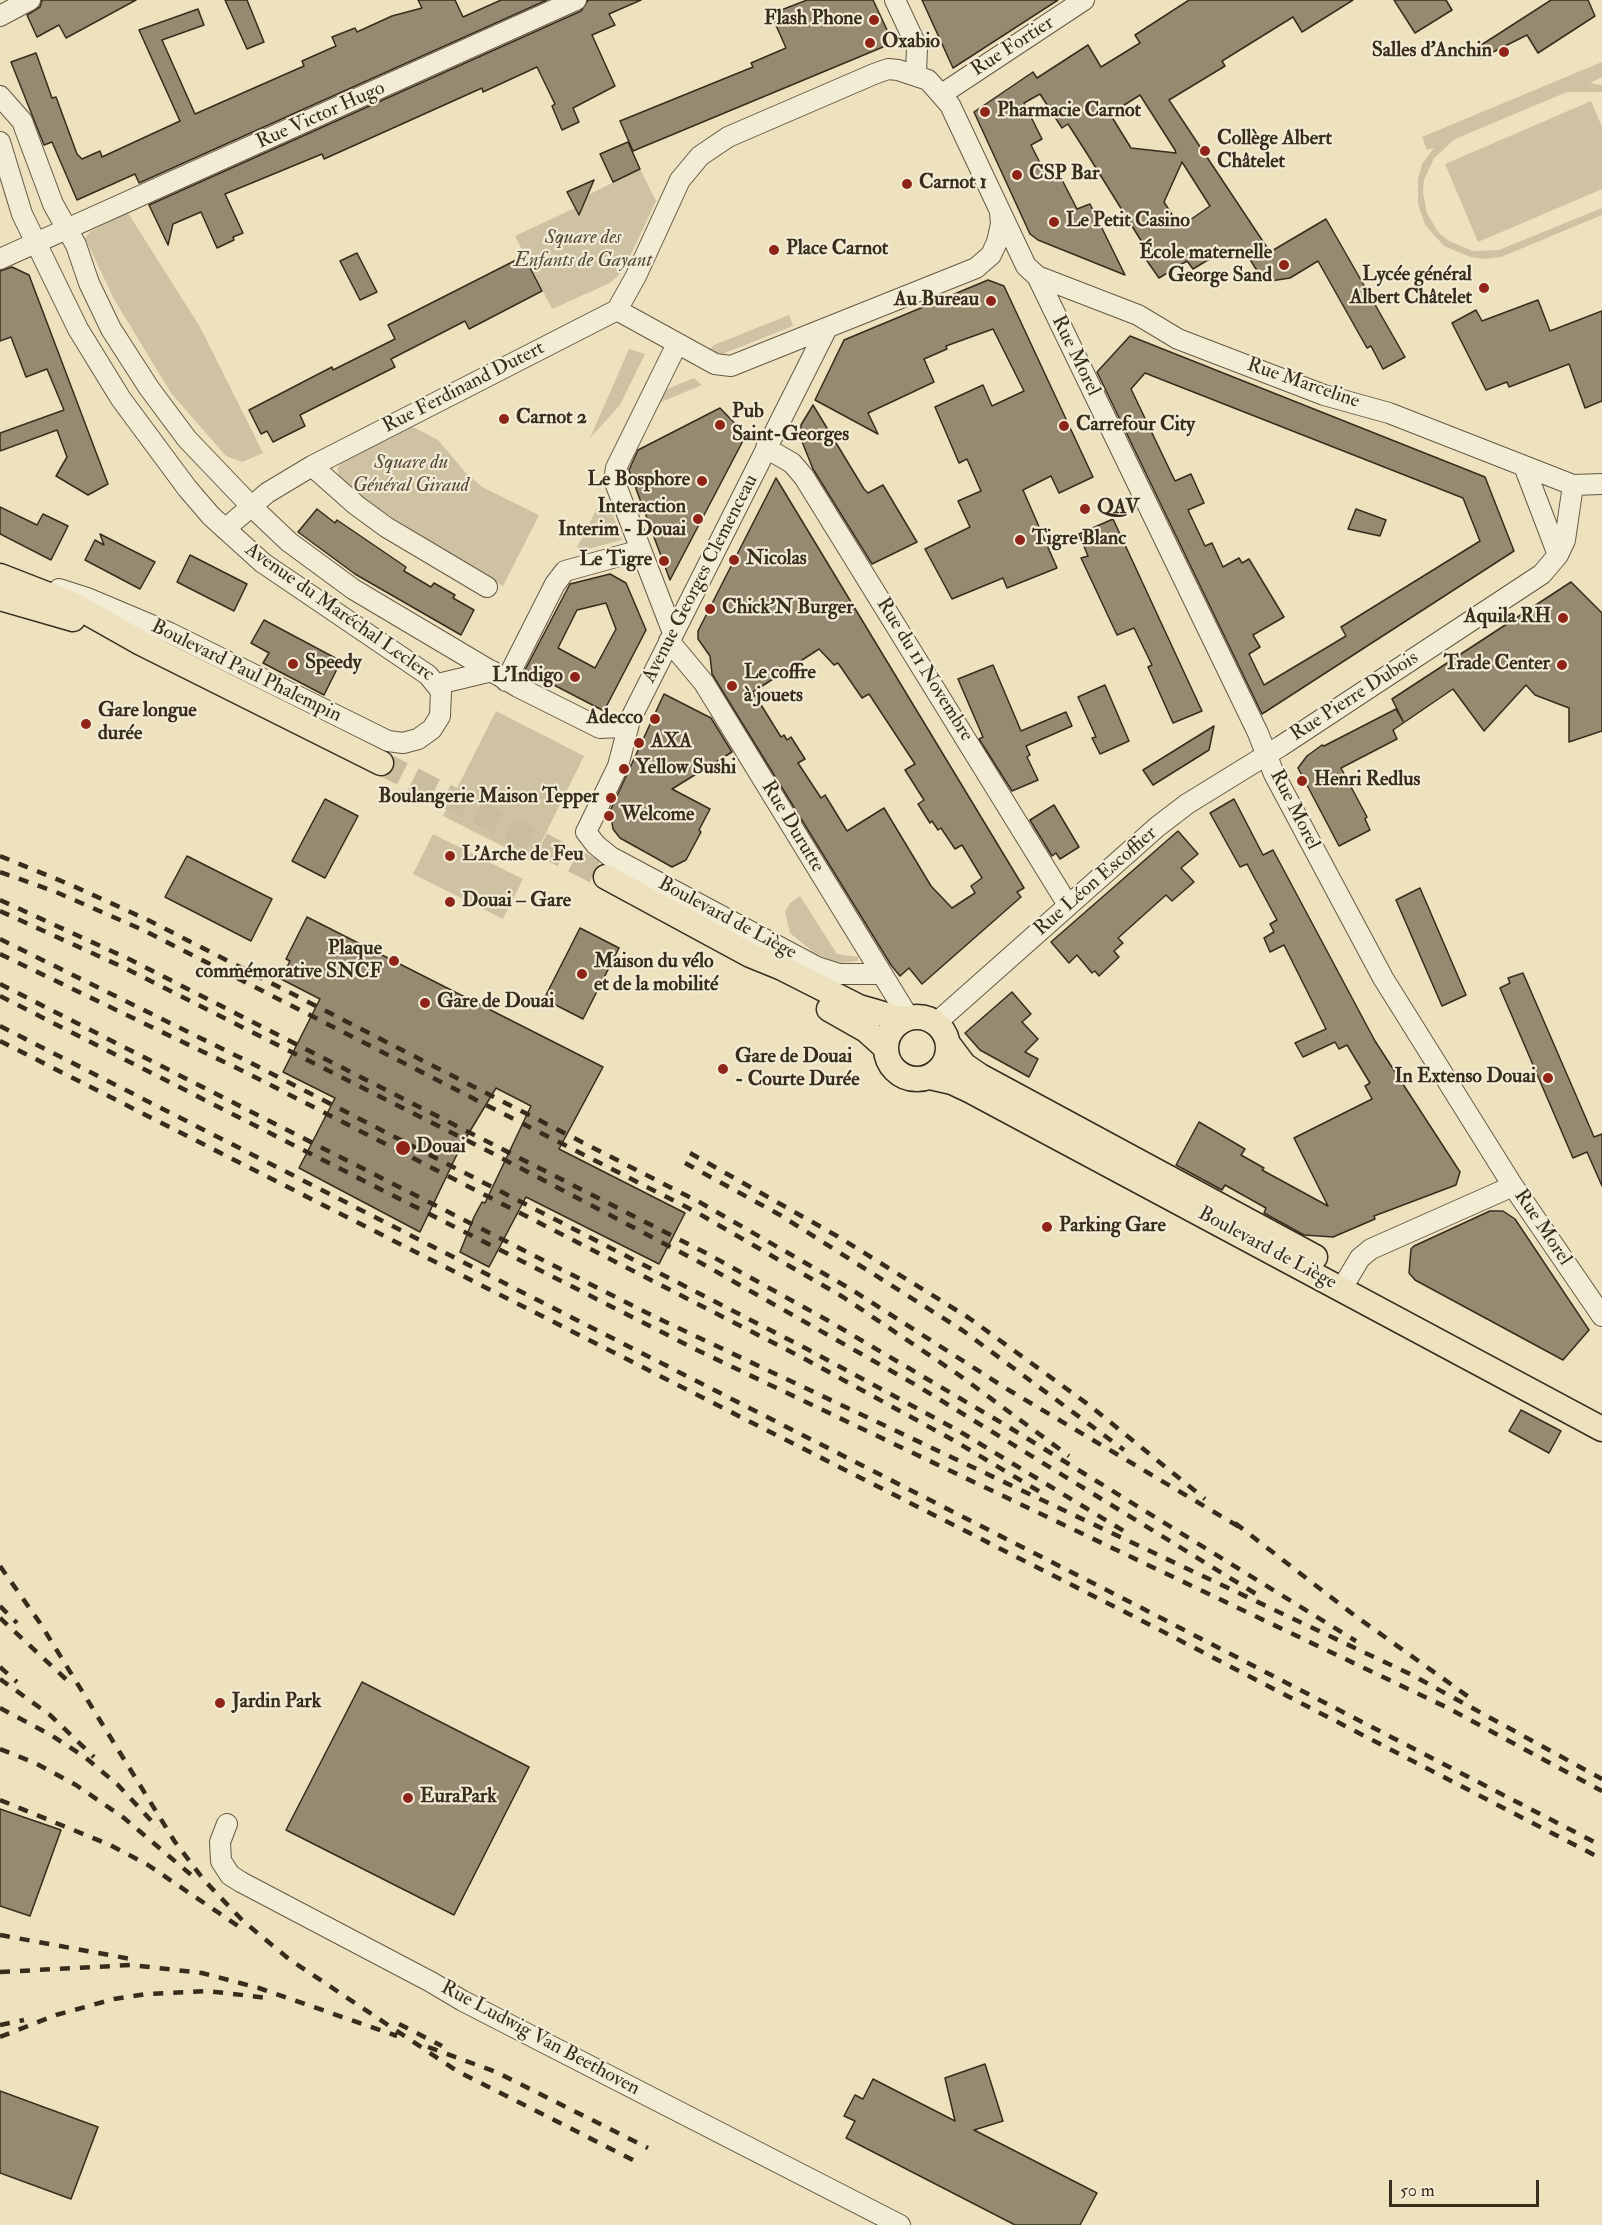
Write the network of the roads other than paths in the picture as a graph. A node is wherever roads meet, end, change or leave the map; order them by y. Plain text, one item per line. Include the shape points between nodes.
1 (30, 0) edge
2 (576, 0) edge
3 (895, 0) edge
4 (1084, 0) edge
5 (0, 16) edge
6 (916, 75) junction
7 (942, 94) junction
8 (0, 96) edge
9 (0, 142) edge
10 (999, 209) junction
11 (66, 229) junction
12 (35, 242) junction
13 (0, 259) edge
14 (1036, 276) junction
15 (618, 310) junction
16 (826, 330) junction
17 (677, 344) junction
18 (766, 448) junction
19 (312, 466) junction
20 (1524, 466) junction
21 (1602, 484) edge
22 (1573, 485) junction
23 (250, 506) junction
24 (225, 529) junction
25 (641, 550) junction
26 (1558, 555) junction
27 (4, 584) edge
28 (488, 587) dead end
29 (671, 637) junction
30 (499, 676) junction
31 (438, 684) junction
32 (630, 720) junction
33 (1266, 754) junction
34 (381, 763) tunnel mouth
35 (586, 832) joint
36 (606, 878) tunnel mouth
37 (1068, 905) junction
38 (750, 955) junction
39 (882, 974) junction
40 (907, 1019) junction
41 (936, 1023) junction
42 (949, 1046) junction
43 (886, 1048) junction
44 (930, 1077) junction
45 (1513, 1186) junction
46 (1345, 1282) junction
47 (1602, 1316) edge
48 (1602, 1412) edge
49 (1602, 1429) edge
50 (227, 1824) dead end
51 (873, 2219) edge
52 (900, 2225) edge

1 - 5 street
2 - 11 street, Rue Victor Hugo
3 - 6 street via 917,47
4 - 7 street, Rue Fortier
6 - 7 street
6 - 15 street via 888,69 874,74 728,137 705,152 680,180
7 - 10 street
8 - 11 street, Avenue du Maréchal Leclerc via 22,121
9 - 12 street, Avenue du Maréchal Leclerc
10 - 14 street via 1026,266
10 - 16 street via 999,236 991,255 982,264
11 - 12 street, Rue Victor Hugo
11 - 23 street, Avenue du Maréchal Leclerc via 101,310 149,388 199,453
12 - 13 street, Rue Victor Hugo
12 - 24 street, Avenue du Maréchal Leclerc via 109,381 187,488
14 - 20 street, Rue Marceline via 1138,315 1178,339 1324,395 1389,413
14 - 33 street, Rue Morel
15 - 17 street
15 - 19 street, Rue Ferdinand Dutert
16 - 17 street via 731,366 715,364
16 - 18 street, Avenue Georges Clemenceau
17 - 25 street, Rue Durutte via 615,474
18 - 29 street, Avenue Georges Clemenceau
18 - 37 street, Rue du 11 Novembre via 792,463 804,477
19 - 23 street, Rue Ferdinand Dutert
19 - 28 street via 386,527
20 - 22 street, Rue Marceline
20 - 26 street
21 - 22 street
22 - 26 street, Rue Pierre Dubois via 1565,540
23 - 24 street, Avenue du Maréchal Leclerc
23 - 30 street, Avenue du Maréchal Leclerc via 289,542 352,589
24 - 31 street, Avenue du Maréchal Leclerc via 263,563 398,652
25 - 29 street, Rue Durutte
25 - 30 street via 565,571
26 - 33 street, Rue Pierre Dubois via 1542,574
27 - 31 street, Boulevard Paul Phalempin via 71,592 140,619 388,741 411,742 432,729 442,710
27 - 34 main road, Boulevard Paul Phalempin via 141,643
29 - 32 street, Avenue Georges Clemenceau
29 - 39 street, Rue Durutte via 704,683
30 - 31 street, Avenue du Maréchal Leclerc
30 - 32 street, Avenue du Maréchal Leclerc via 600,728 622,727
32 - 35 street, Avenue Georges Clemenceau via 619,763
33 - 37 street, Rue Léon Escoffier via 1157,827
33 - 45 street, Rue Morel via 1383,978
35 - 39 street, Boulevard de Liège via 610,857 817,967 839,974
36 - 38 main road, Boulevard de Liège
37 - 41 street, Rue Léon Escoffier
38 - 40 main road, Boulevard de Liège via 867,1010
38 - 43 main road, Boulevard de Liège via 806,996 866,1030
39 - 40 street, Rue Durutte
40 - 41 main road via 920,1017
40 - 43 main road via 891,1031
41 - 42 main road
42 - 44 main road via 943,1066
42 - 46 main road, Boulevard de Liège via 964,1065 980,1076
43 - 44 main road via 889,1061 900,1074 915,1080
44 - 46 main road, Boulevard de Liège via 971,1091
45 - 46 street via 1371,1249 1360,1258
45 - 47 street, Rue Morel
46 - 48 main road, Boulevard de Liège
46 - 49 main road, Boulevard de Liège
50 - 51 street, Rue Ludwig Van Beethoven via 220,1842 221,1861 230,1875 241,1882
51 - 52 street, Rue Ludwig Van Beethoven

